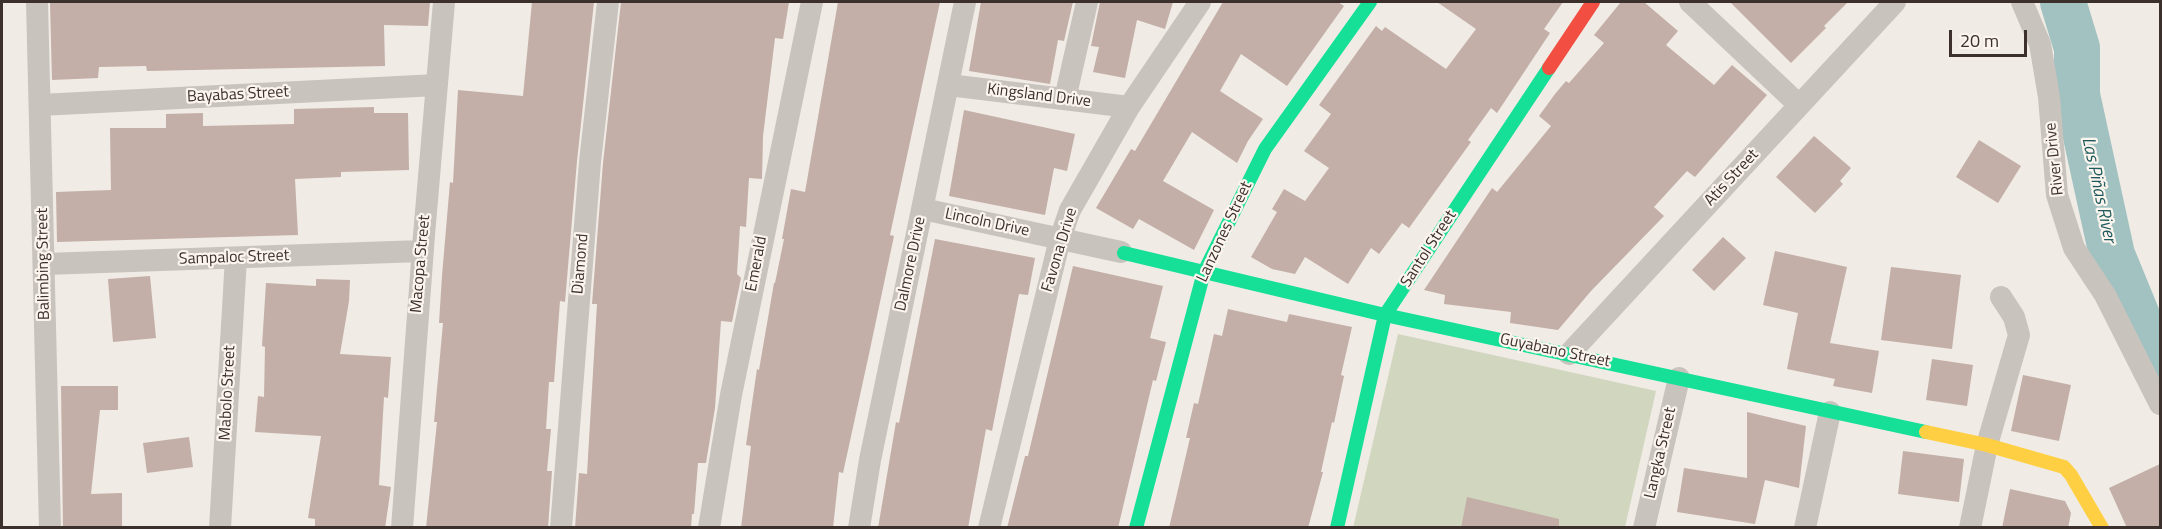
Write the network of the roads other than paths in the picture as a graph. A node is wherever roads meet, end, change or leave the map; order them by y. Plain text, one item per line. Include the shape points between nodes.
1 (37, 2) edge
2 (444, 2) edge
3 (608, 2) edge
4 (812, 2) edge
5 (965, 2) edge
6 (1087, 2) edge
7 (1200, 2) edge
8 (1370, 2) edge
9 (1593, 2) edge
10 (1690, 2) edge
11 (1894, 2) edge
12 (2022, 2) edge
13 (437, 85) junction
14 (949, 85) junction
15 (1065, 99) junction
16 (40, 105) junction
17 (1799, 105) junction
18 (1129, 107) junction
19 (922, 209) junction
20 (1060, 238) junction
21 (422, 251) junction
22 (1123, 253) joint
23 (236, 258) junction
24 (45, 264) junction
25 (1204, 272) junction
26 (2001, 297) dead end
27 (1385, 315) junction
28 (1569, 354) junction
29 (1678, 378) junction
30 (2160, 404) edge
31 (1830, 412) junction
32 (1988, 446) junction
33 (50, 528) edge
34 (220, 528) edge
35 (402, 528) edge
36 (561, 528) edge
37 (710, 528) edge
38 (859, 528) edge
39 (989, 528) edge
40 (1137, 528) edge
41 (1337, 528) edge
42 (1644, 528) edge
43 (1805, 528) edge
44 (1970, 528) edge
45 (2103, 528) edge

1 - 16 street, Balimbing Street
2 - 13 street, Macopa Street
3 - 36 street, Diamond via 590,162
4 - 37 street, Emerald via 731,395
5 - 14 street, Dalmore Drive
6 - 15 street
7 - 18 street, Favona Drive
8 - 25 street, Lanzones Street via 1265,149
9 - 27 street, Santol Street
10 - 17 street
11 - 17 street, Atis Street
12 - 30 street, River Drive via 2040,44 2049,97 2057,195 2074,248 2105,295
13 - 16 street, Bayabas Street
13 - 21 street, Macopa Street
14 - 15 street, Kingsland Drive
14 - 19 street, Dalmore Drive
15 - 18 street, Kingsland Drive
16 - 24 street, Balimbing Street
17 - 28 street, Atis Street
18 - 20 street, Favona Drive via 1070,210
19 - 20 street, Lincoln Drive
19 - 38 street, Dalmore Drive
20 - 22 street, Lincoln Drive
20 - 39 street, Favona Drive
21 - 23 street, Sampaloc Street
21 - 35 street, Macopa Street
22 - 25 street, Guyabano Street
23 - 24 street, Sampaloc Street
23 - 34 street, Mabolo Street
24 - 33 street, Balimbing Street
25 - 27 street, Guyabano Street
25 - 40 street, Lanzones Street
26 - 32 street via 2014,317 2019,335
27 - 28 street, Guyabano Street
27 - 41 street, Santol Street
28 - 29 street, Guyabano Street
29 - 31 street, Guyabano Street
29 - 42 street, Langka Street
31 - 32 street, Guyabano Street
31 - 43 street
32 - 44 street
32 - 45 street, Guyabano Street via 2064,467

